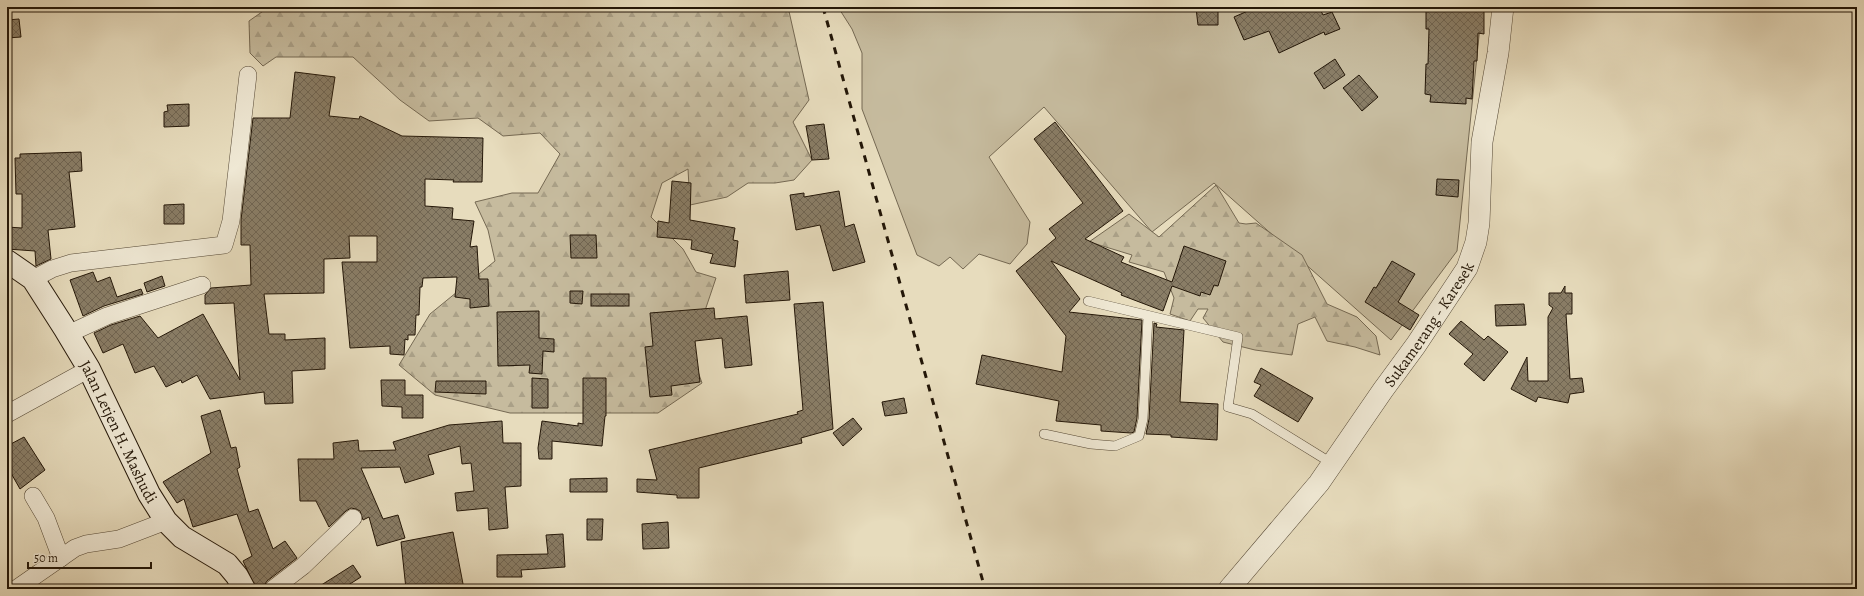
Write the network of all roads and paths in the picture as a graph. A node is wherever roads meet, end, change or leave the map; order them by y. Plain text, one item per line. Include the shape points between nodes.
1 (1503, 7) edge
2 (248, 75) dead end
3 (7, 261) edge
4 (33, 280) junction
5 (202, 285) dead end
6 (1088, 301) dead end
7 (1148, 316) junction
8 (68, 334) junction
9 (89, 369) junction
10 (7, 414) edge
11 (1044, 434) dead end
12 (1333, 464) junction
13 (33, 496) dead end
14 (353, 518) dead end
15 (166, 521) junction
16 (61, 558) junction
17 (16, 589) edge
18 (244, 589) edge
19 (273, 589) edge
20 (1229, 589) edge

1 - 12 street, Sukamerang - Karesek via 1498,53 1482,142 1476,242 1466,268
2 - 4 street via 231,221 224,245 71,263 52,269
3 - 4 main road, Jalan Letjen H. Mashudi
4 - 8 main road, Jalan Letjen H. Mashudi
5 - 8 street via 107,316
6 - 7 lane
7 - 11 lane via 1143,419 1139,436 1115,446 1091,444
7 - 12 lane via 1238,337 1228,407 1252,414
8 - 9 main road, Jalan Letjen H. Mashudi
9 - 10 street
9 - 15 main road, Jalan Letjen H. Mashudi via 149,494
12 - 20 street, Sukamerang - Karesek via 1319,484
13 - 16 street via 46,518
14 - 19 street via 303,566
15 - 16 street via 119,539 86,544
15 - 18 main road, Jalan Letjen H. Mashudi via 182,537 227,564
16 - 17 street

